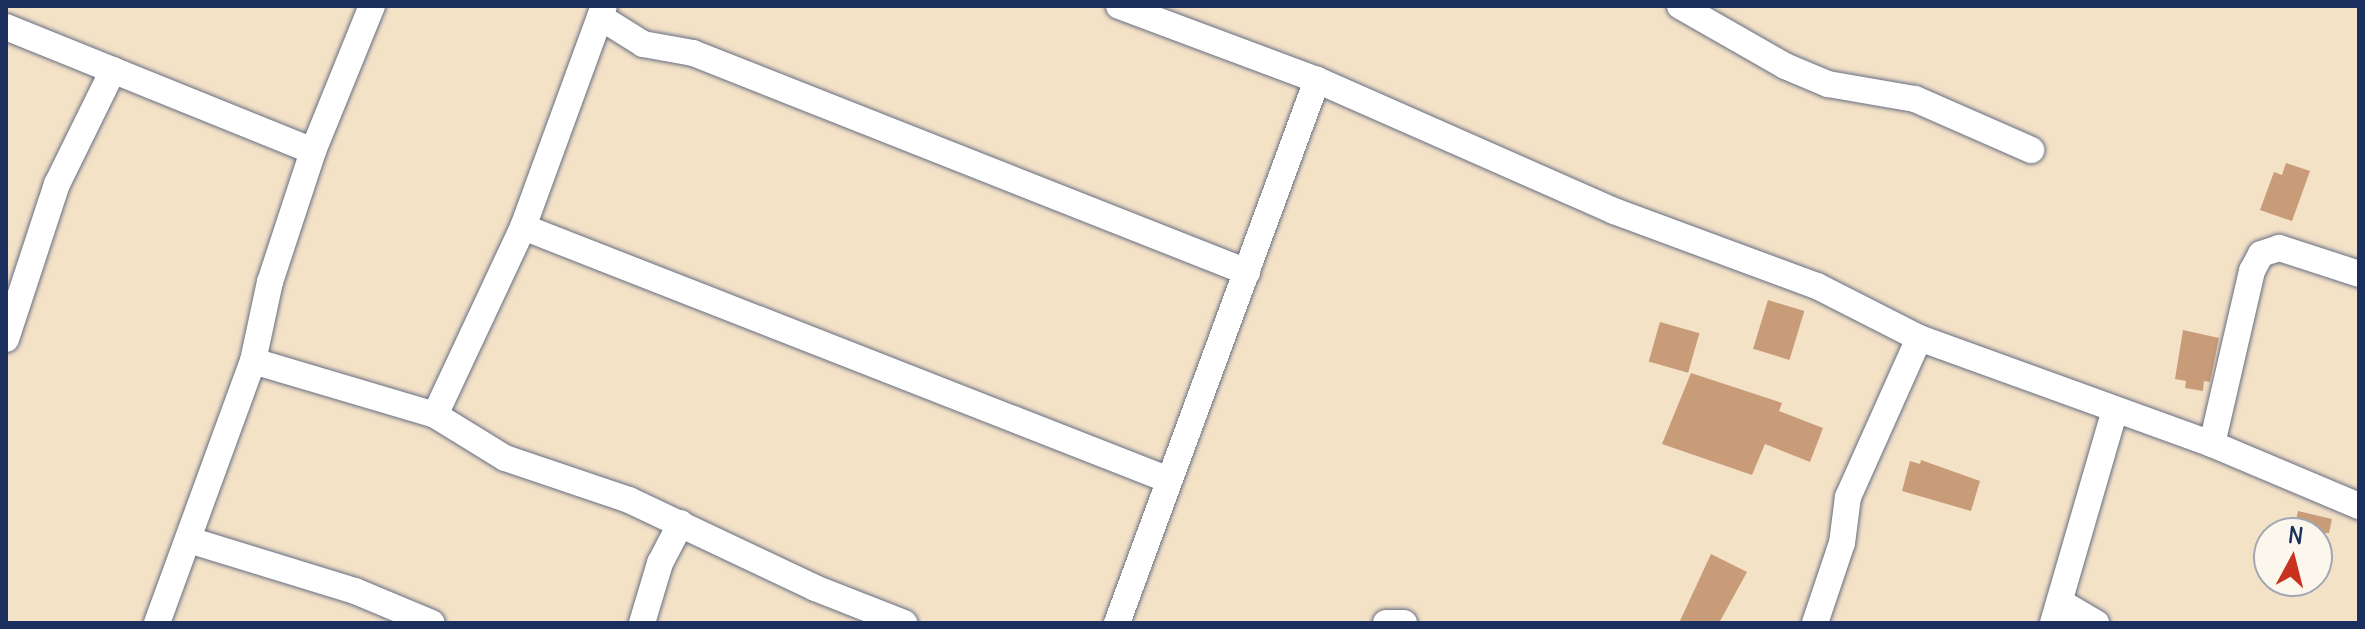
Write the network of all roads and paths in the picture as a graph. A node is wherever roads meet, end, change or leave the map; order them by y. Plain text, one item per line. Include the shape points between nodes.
1 (372, 6) edge
2 (1119, 6) edge
3 (1680, 6) edge
4 (602, 12) edge
5 (6, 27) edge
6 (113, 70) junction
7 (1317, 80) junction
8 (2031, 150) dead end
9 (313, 151) junction
10 (523, 227) junction
11 (1247, 272) junction
12 (2359, 274) edge
13 (1919, 338) junction
14 (6, 339) edge
15 (253, 361) junction
16 (2115, 410) junction
17 (435, 415) junction
18 (2212, 444) junction
19 (1169, 480) junction
20 (2359, 506) edge
21 (681, 523) junction
22 (189, 540) junction
23 (2056, 613) edge
24 (861, 615) edge
25 (157, 623) edge
26 (432, 623) edge
27 (642, 623) edge
28 (904, 623) edge
29 (1117, 623) edge
30 (1386, 623) edge
31 (1404, 623) edge
32 (1815, 623) edge
33 (2096, 623) edge

1 - 9 street
2 - 7 street
3 - 8 street via 1828,84 1915,99
4 - 10 street
4 - 11 street via 643,44 693,53
5 - 6 street
6 - 9 street
6 - 14 street via 57,184
7 - 11 street
7 - 13 street via 1614,211 1817,286
9 - 15 street via 270,282
10 - 17 street
10 - 19 street
11 - 19 street
12 - 18 street via 2279,248 2261,254 2252,271
13 - 16 street
13 - 32 street via 1848,497 1842,543
15 - 17 street
15 - 22 street
16 - 18 street
16 - 23 street
17 - 21 street via 505,458
18 - 20 street
19 - 29 street
21 - 24 street
21 - 27 street via 660,563
22 - 25 street
22 - 26 street via 355,591
23 - 33 street
24 - 28 street
30 - 31 street

